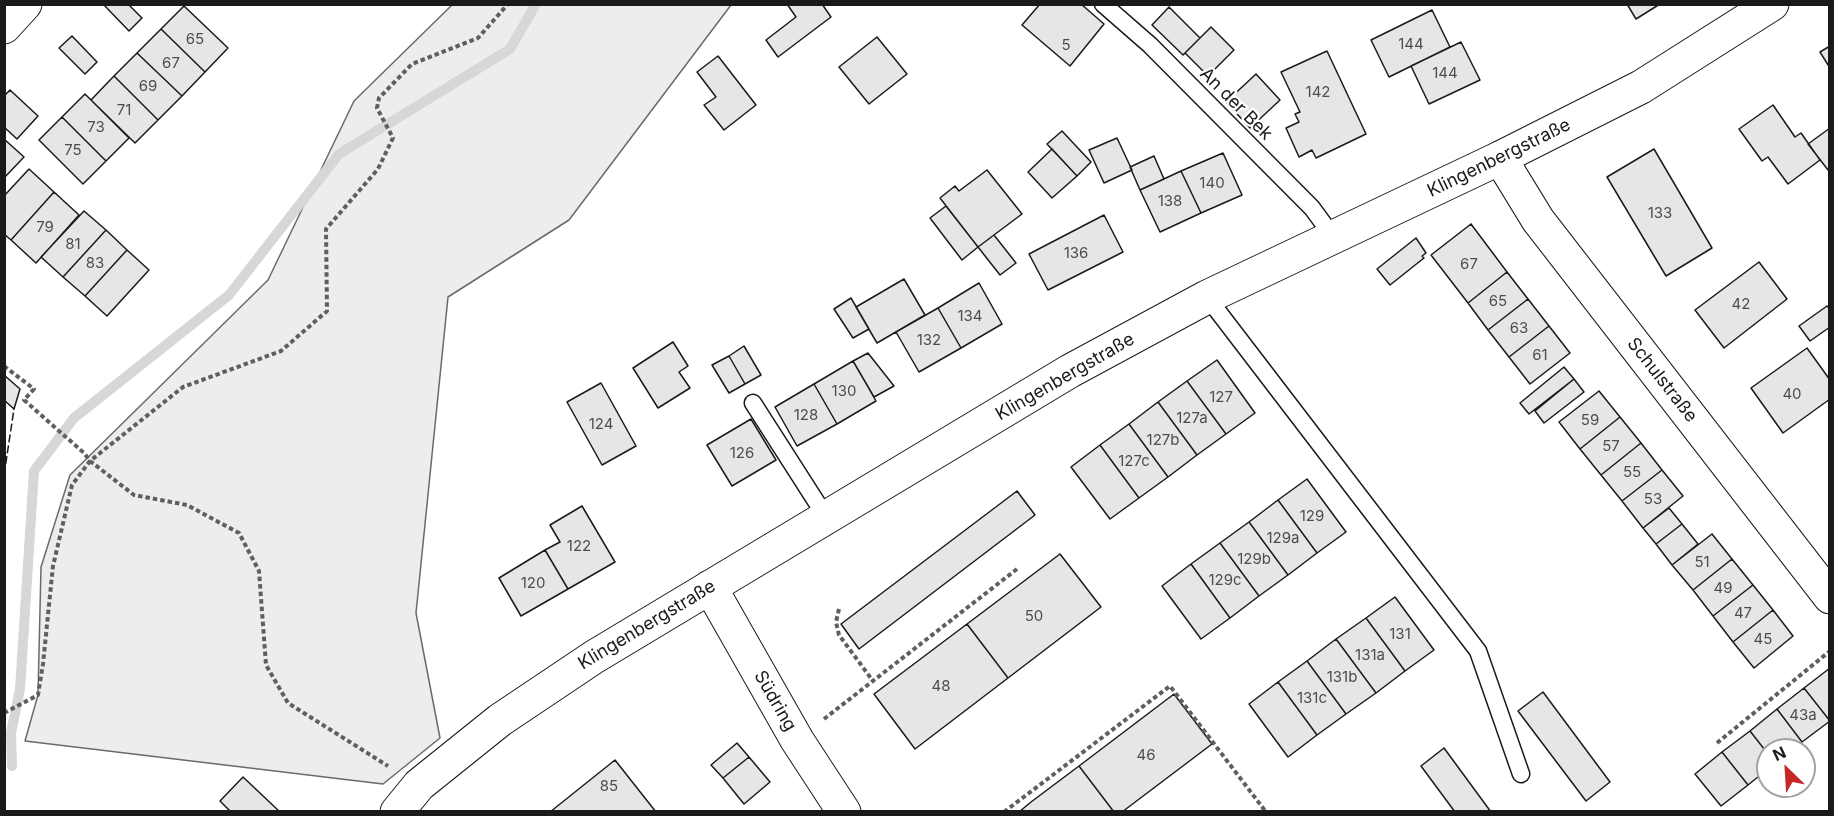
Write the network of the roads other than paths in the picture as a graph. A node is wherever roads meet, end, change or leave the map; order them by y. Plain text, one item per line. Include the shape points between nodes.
1 (25, 4) edge
2 (1103, 4) edge
3 (1772, 4) edge
4 (4, 27) edge
5 (1500, 158) junction
6 (1334, 238) junction
7 (1207, 297) junction
8 (753, 403) dead end
9 (826, 518) junction
10 (710, 587) junction
11 (1830, 597) edge
12 (1521, 774) dead end
13 (397, 812) edge
14 (844, 812) edge

1 - 4 street
2 - 6 lane, An der Bek via 1150,45 1312,207
3 - 5 street, Klingenbergstraße via 1641,87
5 - 6 street, Klingenbergstraße
5 - 11 street, Schulstraße via 1538,220
6 - 7 street, Klingenbergstraße
7 - 9 street, Klingenbergstraße via 1070,372
7 - 12 lane via 1478,651
8 - 9 lane
9 - 10 street, Klingenbergstraße
10 - 13 street, Klingenbergstraße via 509,714 419,785
10 - 14 street, Südring via 797,740

